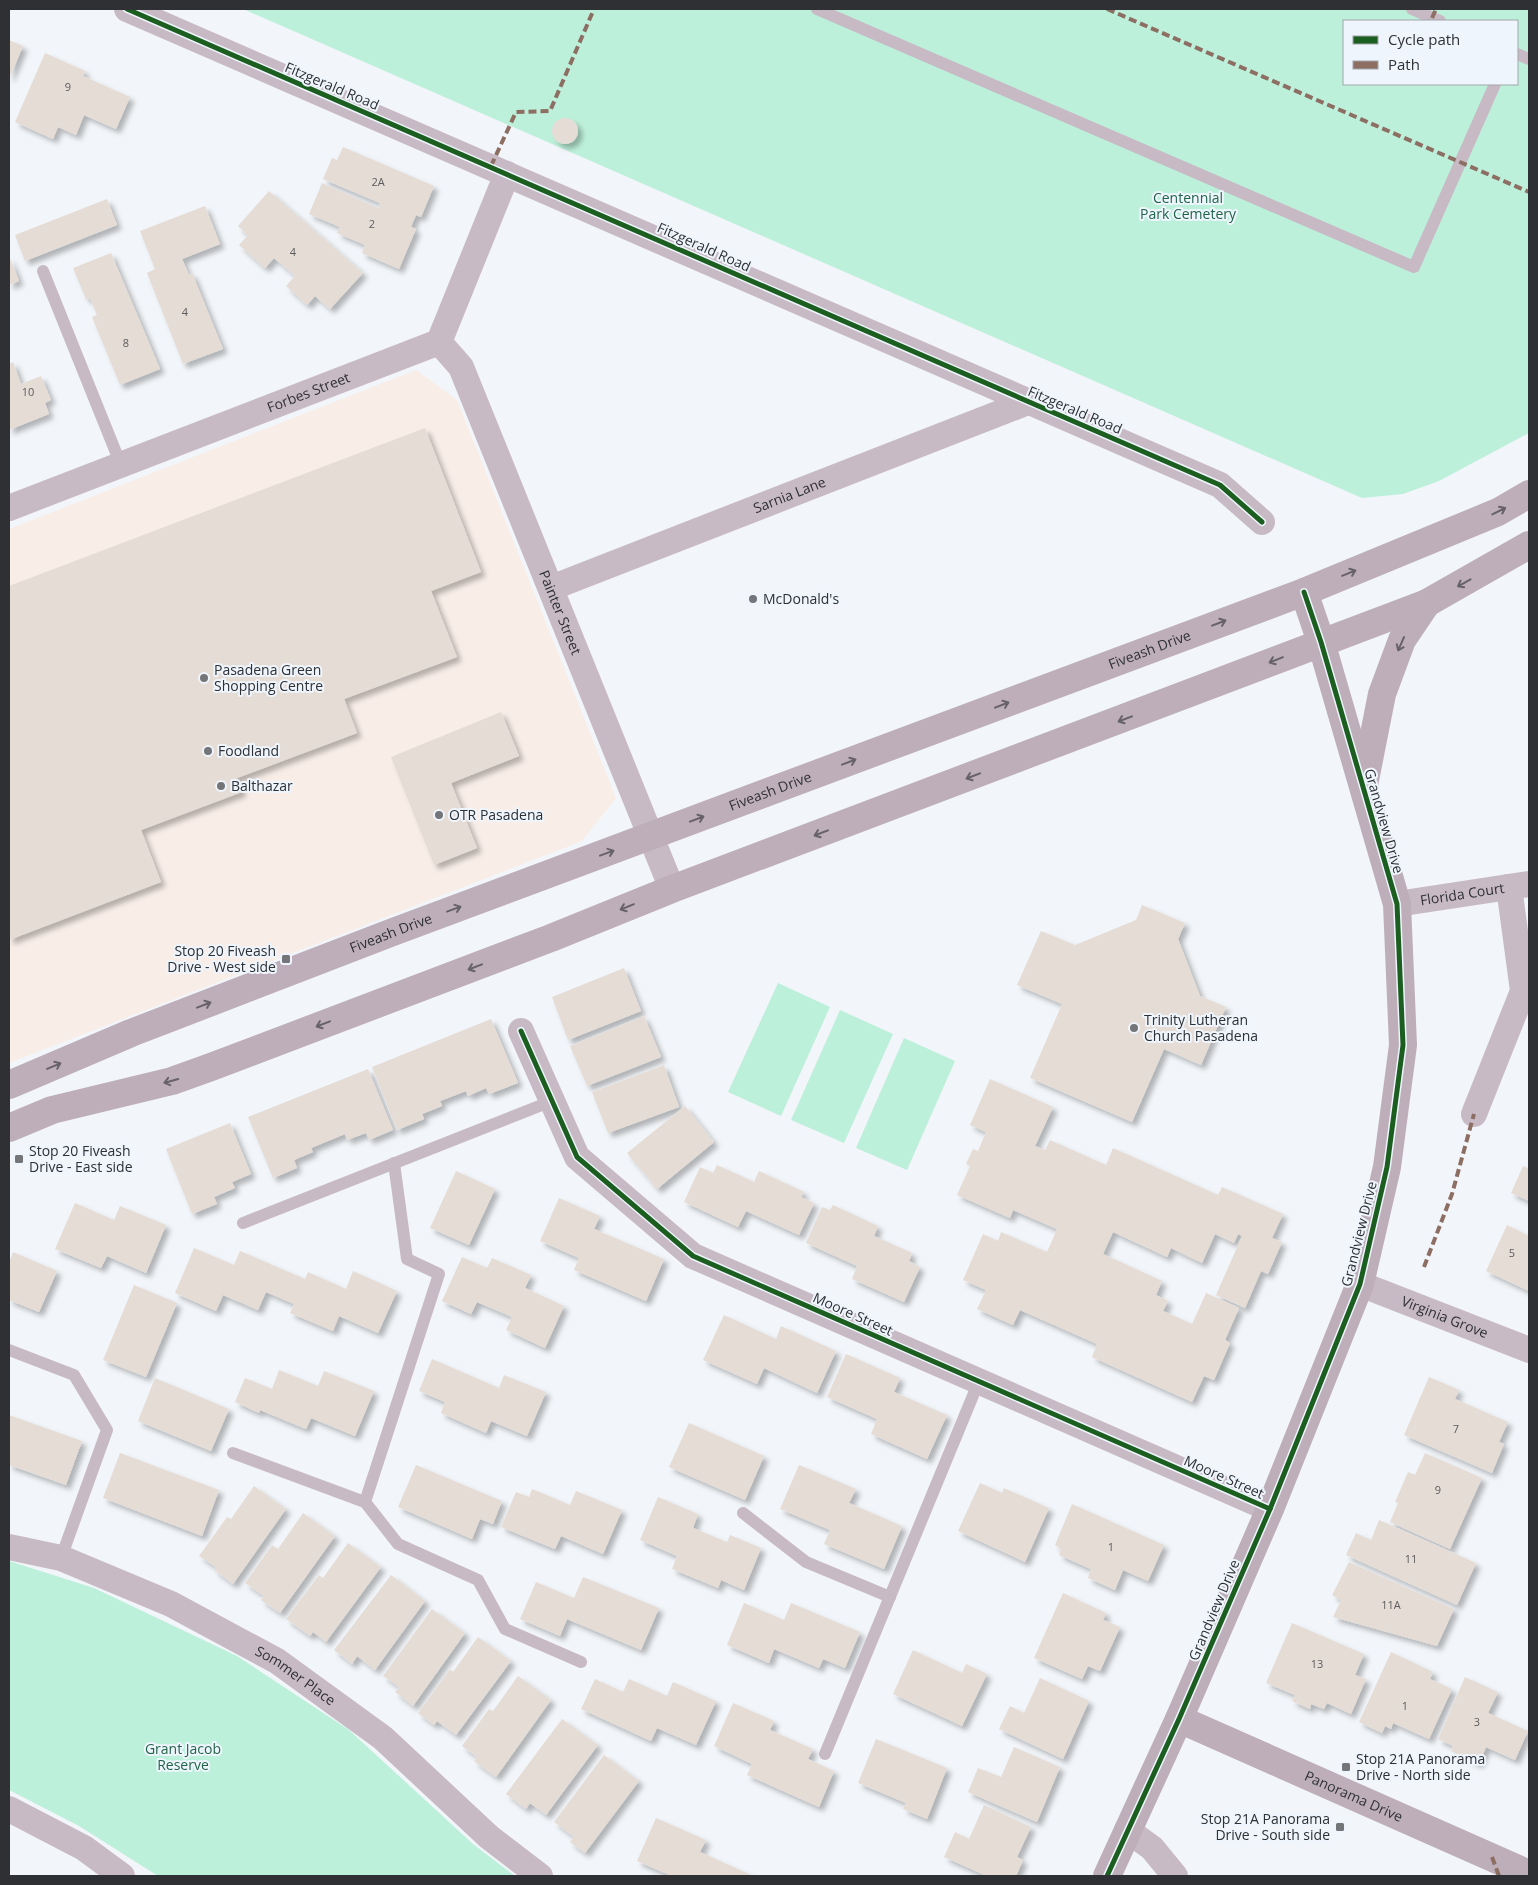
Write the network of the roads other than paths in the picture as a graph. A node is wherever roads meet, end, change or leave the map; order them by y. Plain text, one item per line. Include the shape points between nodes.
1 (127, 9) edge
2 (817, 9) edge
3 (1412, 9) edge
4 (1438, 20) edge
5 (1494, 85) edge
6 (507, 174) junction
7 (43, 271) dead end
8 (439, 342) junction
9 (1028, 402) junction
10 (121, 465) junction
11 (1529, 494) edge
12 (9, 508) edge
13 (1262, 522) dead end
14 (1529, 545) edge
15 (551, 588) junction
16 (1304, 592) junction
17 (1427, 603) junction
18 (1322, 642) junction
19 (1363, 789) junction
20 (652, 836) junction
21 (1519, 885) edge
22 (672, 889) junction
23 (1397, 904) junction
24 (521, 1031) dead end
25 (9, 1085) edge
26 (552, 1101) junction
27 (1474, 1114) dead end
28 (9, 1128) edge
29 (394, 1163) junction
30 (244, 1223) dead end
31 (1360, 1284) junction
32 (9, 1350) edge
33 (1529, 1350) edge
34 (979, 1381) junction
35 (233, 1452) dead end
36 (365, 1502) junction
37 (1270, 1509) junction
38 (743, 1513) dead end
39 (9, 1547) edge
40 (61, 1558) junction
41 (890, 1597) junction
42 (581, 1662) dead end
43 (1179, 1719) junction
44 (825, 1754) dead end
45 (9, 1809) edge
46 (1127, 1830) junction
47 (1529, 1874) edge
48 (122, 1876) edge
49 (540, 1876) edge
50 (1107, 1876) edge
51 (1175, 1876) edge

1 - 6 street, Fitzgerald Road
2 - 5 lane via 1414,267
3 - 4 lane
6 - 8 street
6 - 9 street, Fitzgerald Road
7 - 10 lane
8 - 10 street, Forbes Street
8 - 15 street, Painter Street via 461,367
9 - 13 street, Fitzgerald Road via 1220,485
9 - 15 street, Sarnia Lane
10 - 12 street, Forbes Street
16 -> 11 main road, Fiveash Drive via 1498,512
14 -> 17 main road
15 - 20 street, Painter Street
16 - 18 main road, Grandview Drive
20 -> 16 main road, Fiveash Drive
17 - 18 main road
17 -> 19 main road via 1402,640 1382,694
18 - 19 main road, Grandview Drive
18 -> 22 main road
19 - 23 main road, Grandview Drive
20 - 22 street, Painter Street
25 -> 20 main road, Fiveash Drive via 312,963
21 - 23 street, Florida Court
21 - 27 street via 1523,991
22 -> 28 main road via 203,1070 172,1081 52,1110
23 - 31 main road, Grandview Drive via 1403,1045 1387,1167
24 - 26 street, Moore Street
26 - 29 lane
26 - 34 street, Moore Street via 577,1158 693,1256
29 - 30 lane
29 - 36 lane via 407,1259 439,1274
31 - 33 street, Virginia Grove
31 - 37 main road, Grandview Drive
32 - 40 lane via 74,1375 107,1430
34 - 37 street, Moore Street
34 - 41 lane
35 - 36 lane
36 - 42 lane via 398,1544 478,1580 506,1629
37 - 43 main road, Grandview Drive
38 - 41 lane via 806,1562
39 - 40 street, Sommer Place
40 - 49 street, Sommer Place via 171,1604 277,1661 383,1738 488,1838
41 - 44 lane
43 - 46 main road, Grandview Drive
43 - 47 main road, Panorama Drive
45 - 48 street via 84,1848
46 - 50 main road, Grandview Drive
46 - 51 street via 1152,1848

